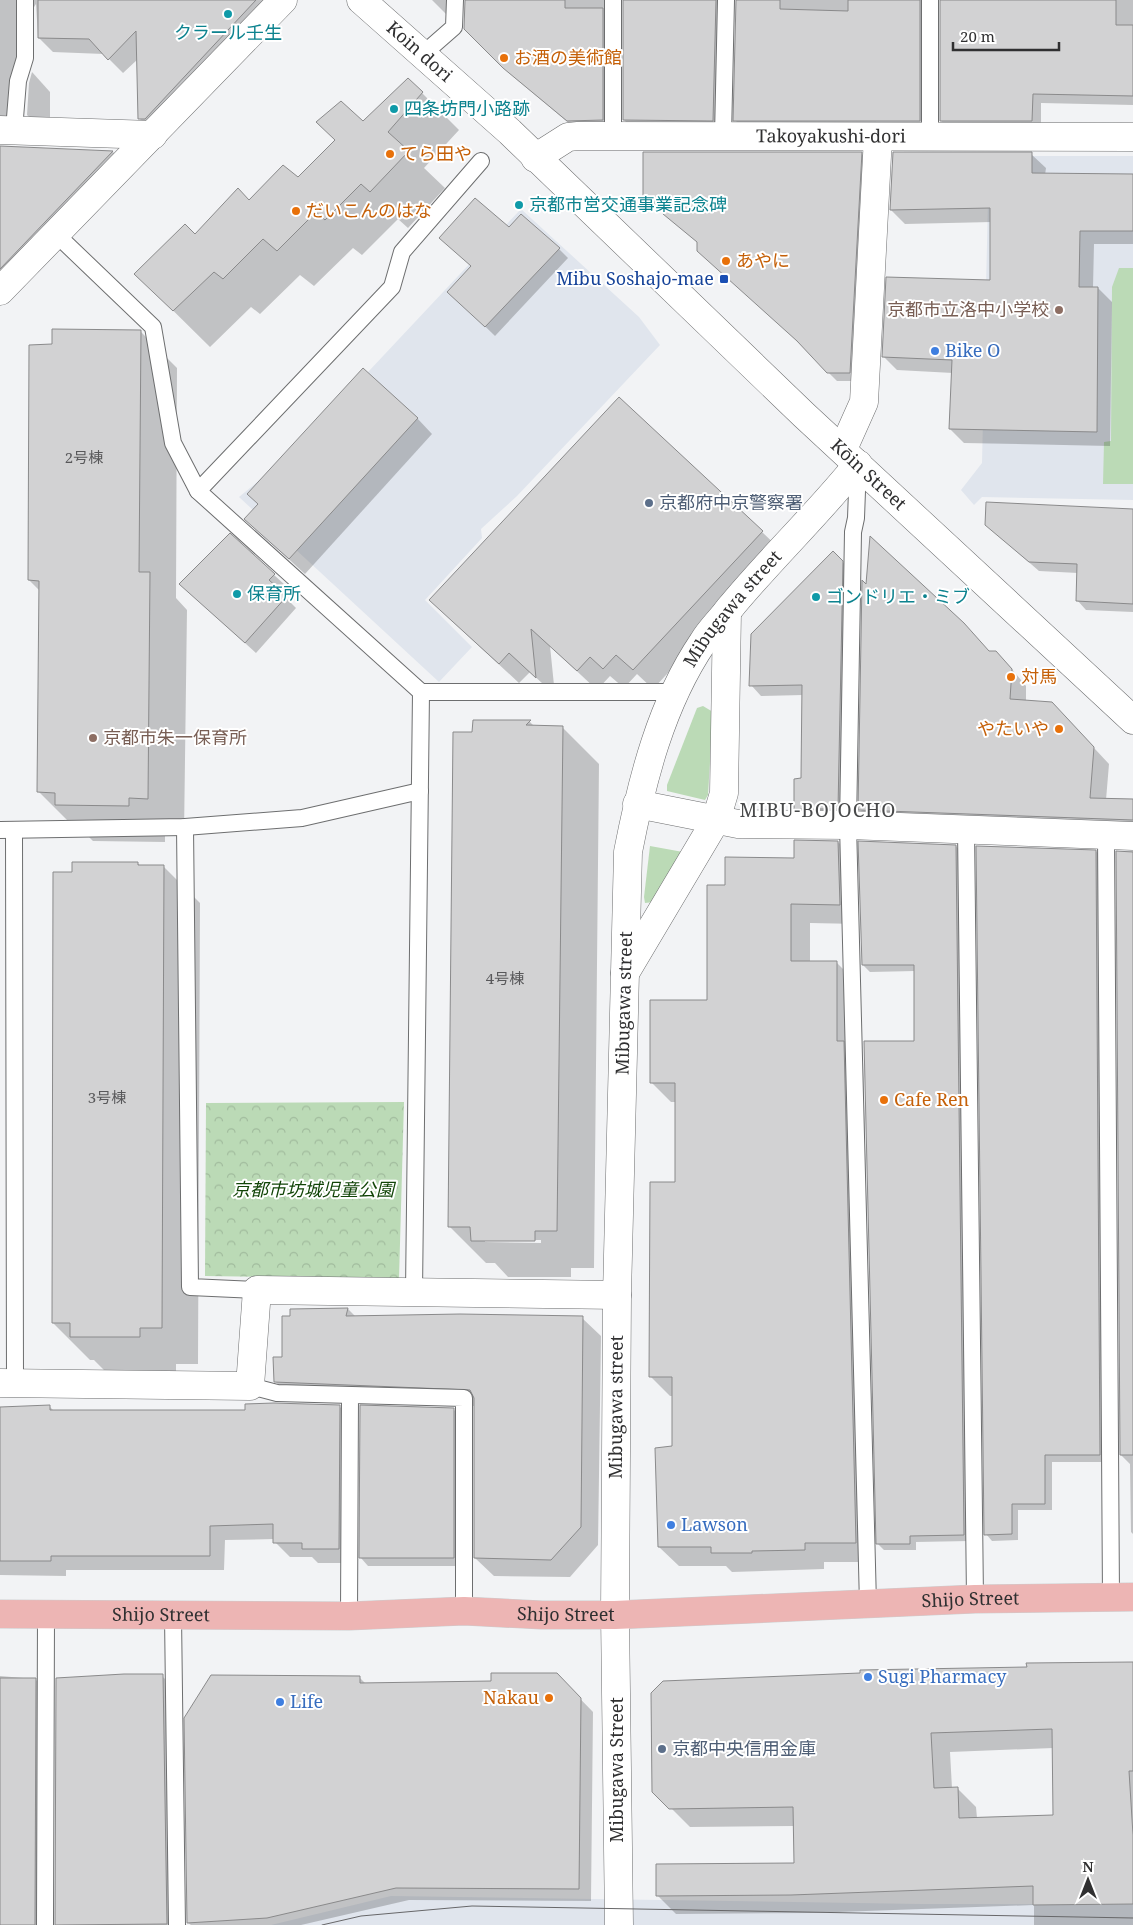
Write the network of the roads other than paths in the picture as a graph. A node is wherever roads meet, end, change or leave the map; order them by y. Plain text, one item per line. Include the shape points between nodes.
1 (26, 0) edge
2 (283, 0) edge
3 (361, 0) edge
4 (455, 0) edge
5 (613, 0) edge
6 (726, 0) edge
7 (930, 0) edge
8 (422, 55) junction
9 (7, 130) edge
10 (153, 134) junction
11 (613, 136) junction
12 (723, 136) junction
13 (878, 137) junction
14 (930, 137) junction
15 (1133, 137) edge
16 (535, 158) junction
17 (481, 161) dead end
18 (57, 235) junction
19 (0, 291) edge
20 (851, 456) junction
21 (198, 491) junction
22 (727, 612) junction
23 (421, 692) junction
24 (675, 692) junction
25 (1133, 720) edge
26 (420, 791) junction
27 (637, 804) junction
28 (716, 820) junction
29 (848, 825) junction
30 (185, 827) junction
31 (7, 830) edge
32 (966, 830) junction
33 (1106, 835) junction
34 (1133, 836) edge
35 (625, 973) junction
36 (257, 1290) junction
37 (414, 1292) junction
38 (617, 1295) junction
39 (8, 1383) edge
40 (250, 1386) junction
41 (350, 1395) junction
42 (1122, 1598) edge
43 (975, 1599) junction
44 (868, 1604) junction
45 (464, 1611) junction
46 (0, 1614) edge
47 (46, 1614) junction
48 (615, 1615) junction
49 (173, 1616) junction
50 (349, 1616) junction
51 (45, 1925) edge
52 (178, 1925) edge
53 (619, 1925) edge

1 - 9 lane via 25,58
2 - 10 street
3 - 8 street, Koin dori
4 - 8 lane via 454,27
5 - 11 lane
6 - 12 lane
7 - 14 lane
8 - 16 street, Koin dori
9 - 10 street
10 - 18 street
11 - 12 street, Takoyakushi-dori
11 - 16 street, Takoyakushi-dori via 568,138
12 - 13 street, Takoyakushi-dori
13 - 14 street, Takoyakushi-dori
13 - 20 street, Mibugawa street via 864,402
14 - 15 street, Takoyakushi-dori
16 - 20 street, Kōin Street
17 - 21 lane via 402,252 392,288
18 - 19 street
18 - 21 lane via 153,327 173,443
20 - 22 street, Mibugawa street via 830,498
20 - 25 street, Kōin Street
20 - 29 lane via 856,518 853,532
21 - 23 lane
22 - 24 street, Mibugawa street via 703,641
22 - 28 street via 724,793
23 - 24 lane
23 - 26 lane
24 - 27 street, Mibugawa street
26 - 30 lane via 302,818
26 - 37 lane
27 - 28 street
27 - 35 street, Mibugawa street via 628,852
28 - 29 street via 738,824
28 - 35 street
29 - 32 street
29 - 44 lane
30 - 31 lane
30 - 36 lane via 190,1287
31 - 39 lane
32 - 33 street
32 - 43 lane
33 - 34 street
33 - 42 lane
35 - 38 street, Mibugawa street
36 - 37 street
36 - 40 street
37 - 38 street
38 - 48 street, Mibugawa street
39 - 40 street
40 - 41 lane via 277,1393
41 - 45 lane via 464,1398
41 - 50 lane
42 - 43 main road, Shijo Street
43 - 44 main road, Shijo Street
44 - 48 main road, Shijo Street
45 - 48 main road, Shijo Street
45 - 50 main road, Shijo Street
46 - 47 main road, Shijo Street
47 - 49 main road, Shijo Street
47 - 51 lane
48 - 53 street, Mibugawa Street
49 - 50 main road, Shijo Street
49 - 52 lane

